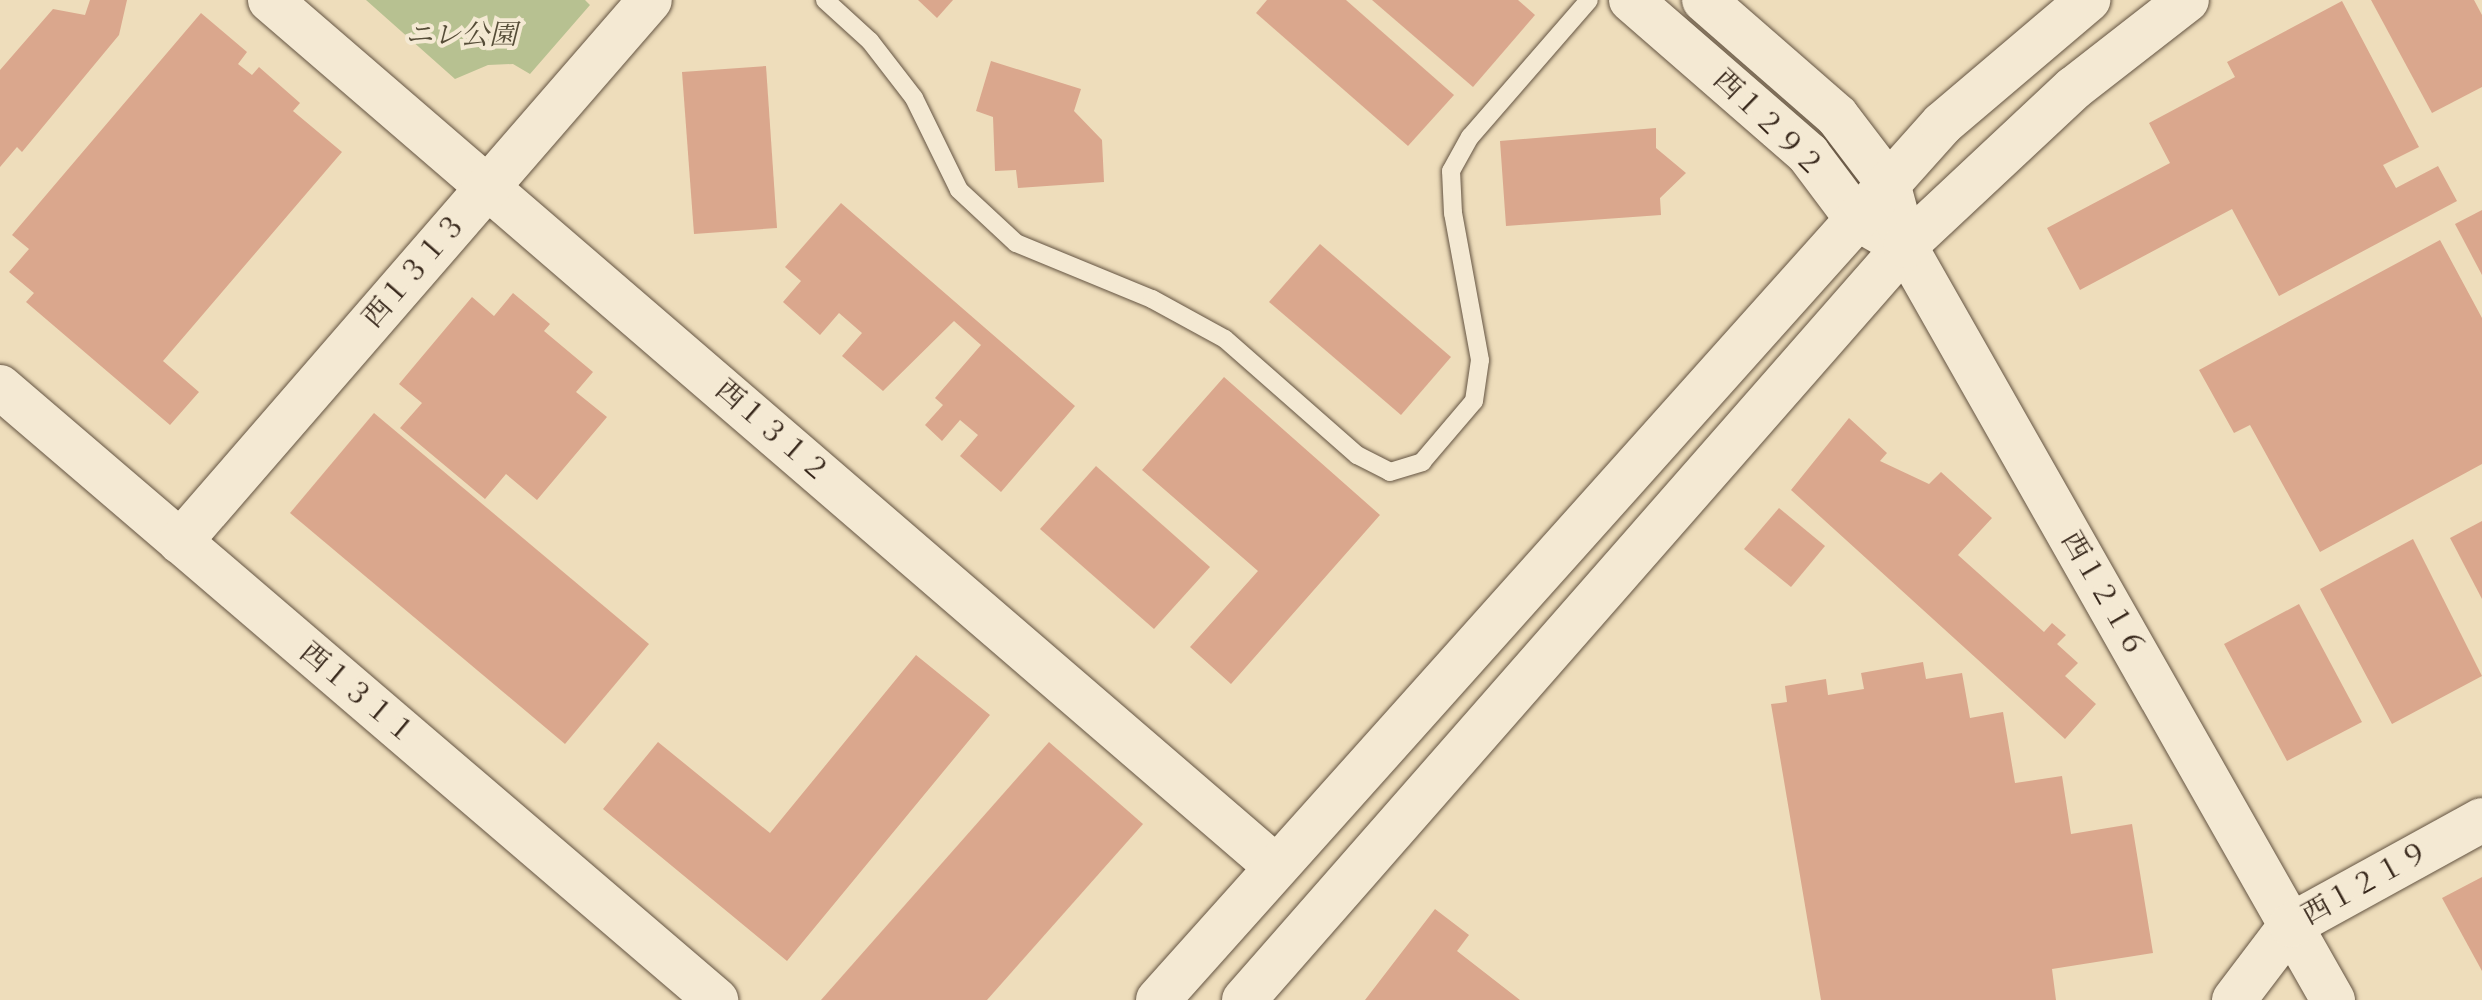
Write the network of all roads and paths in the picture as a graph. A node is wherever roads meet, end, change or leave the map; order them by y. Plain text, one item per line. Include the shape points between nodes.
1 (270, 0) edge
2 (650, 0) edge
3 (825, 0) edge
4 (1589, 0) edge
5 (1631, 0) edge
6 (1704, 0) edge
7 (2088, 0) edge
8 (2187, 0) edge
9 (1888, 183) junction
10 (487, 188) junction
11 (1856, 218) junction
12 (1905, 246) junction
13 (0, 387) edge
14 (180, 542) junction
15 (2482, 820) edge
16 (1274, 865) junction
17 (2291, 925) junction
18 (716, 1000) edge
19 (1158, 1000) edge
20 (1244, 1000) edge
21 (2234, 1000) edge
22 (2333, 1000) edge

1 - 10 street, 西１３１２
2 - 10 street, 西１３１３
3 - 4 lane via 870,41 914,98 959,190 1016,243 1152,299 1225,339 1357,455 1390,472 1422,462 1474,401 1480,360 1453,213 1451,171 1470,137
5 - 11 street, 西１２９２ via 1808,154
6 - 9 street, 西１２９２ via 1837,116
7 - 9 street via 1942,124
8 - 12 street via 2064,97
9 - 11 street
9 - 12 street, 西１２１６
10 - 14 street, 西１３１３
10 - 16 street, 西１３１２
11 - 12 street, 西１２９２
11 - 16 street
12 - 17 street, 西１２１６
12 - 20 street
13 - 14 street, 西１３１１
14 - 18 street, 西１３１１
15 - 17 street, 西１２１９
16 - 19 street
17 - 21 street, 西１２１９
17 - 22 street, 西１２１６

